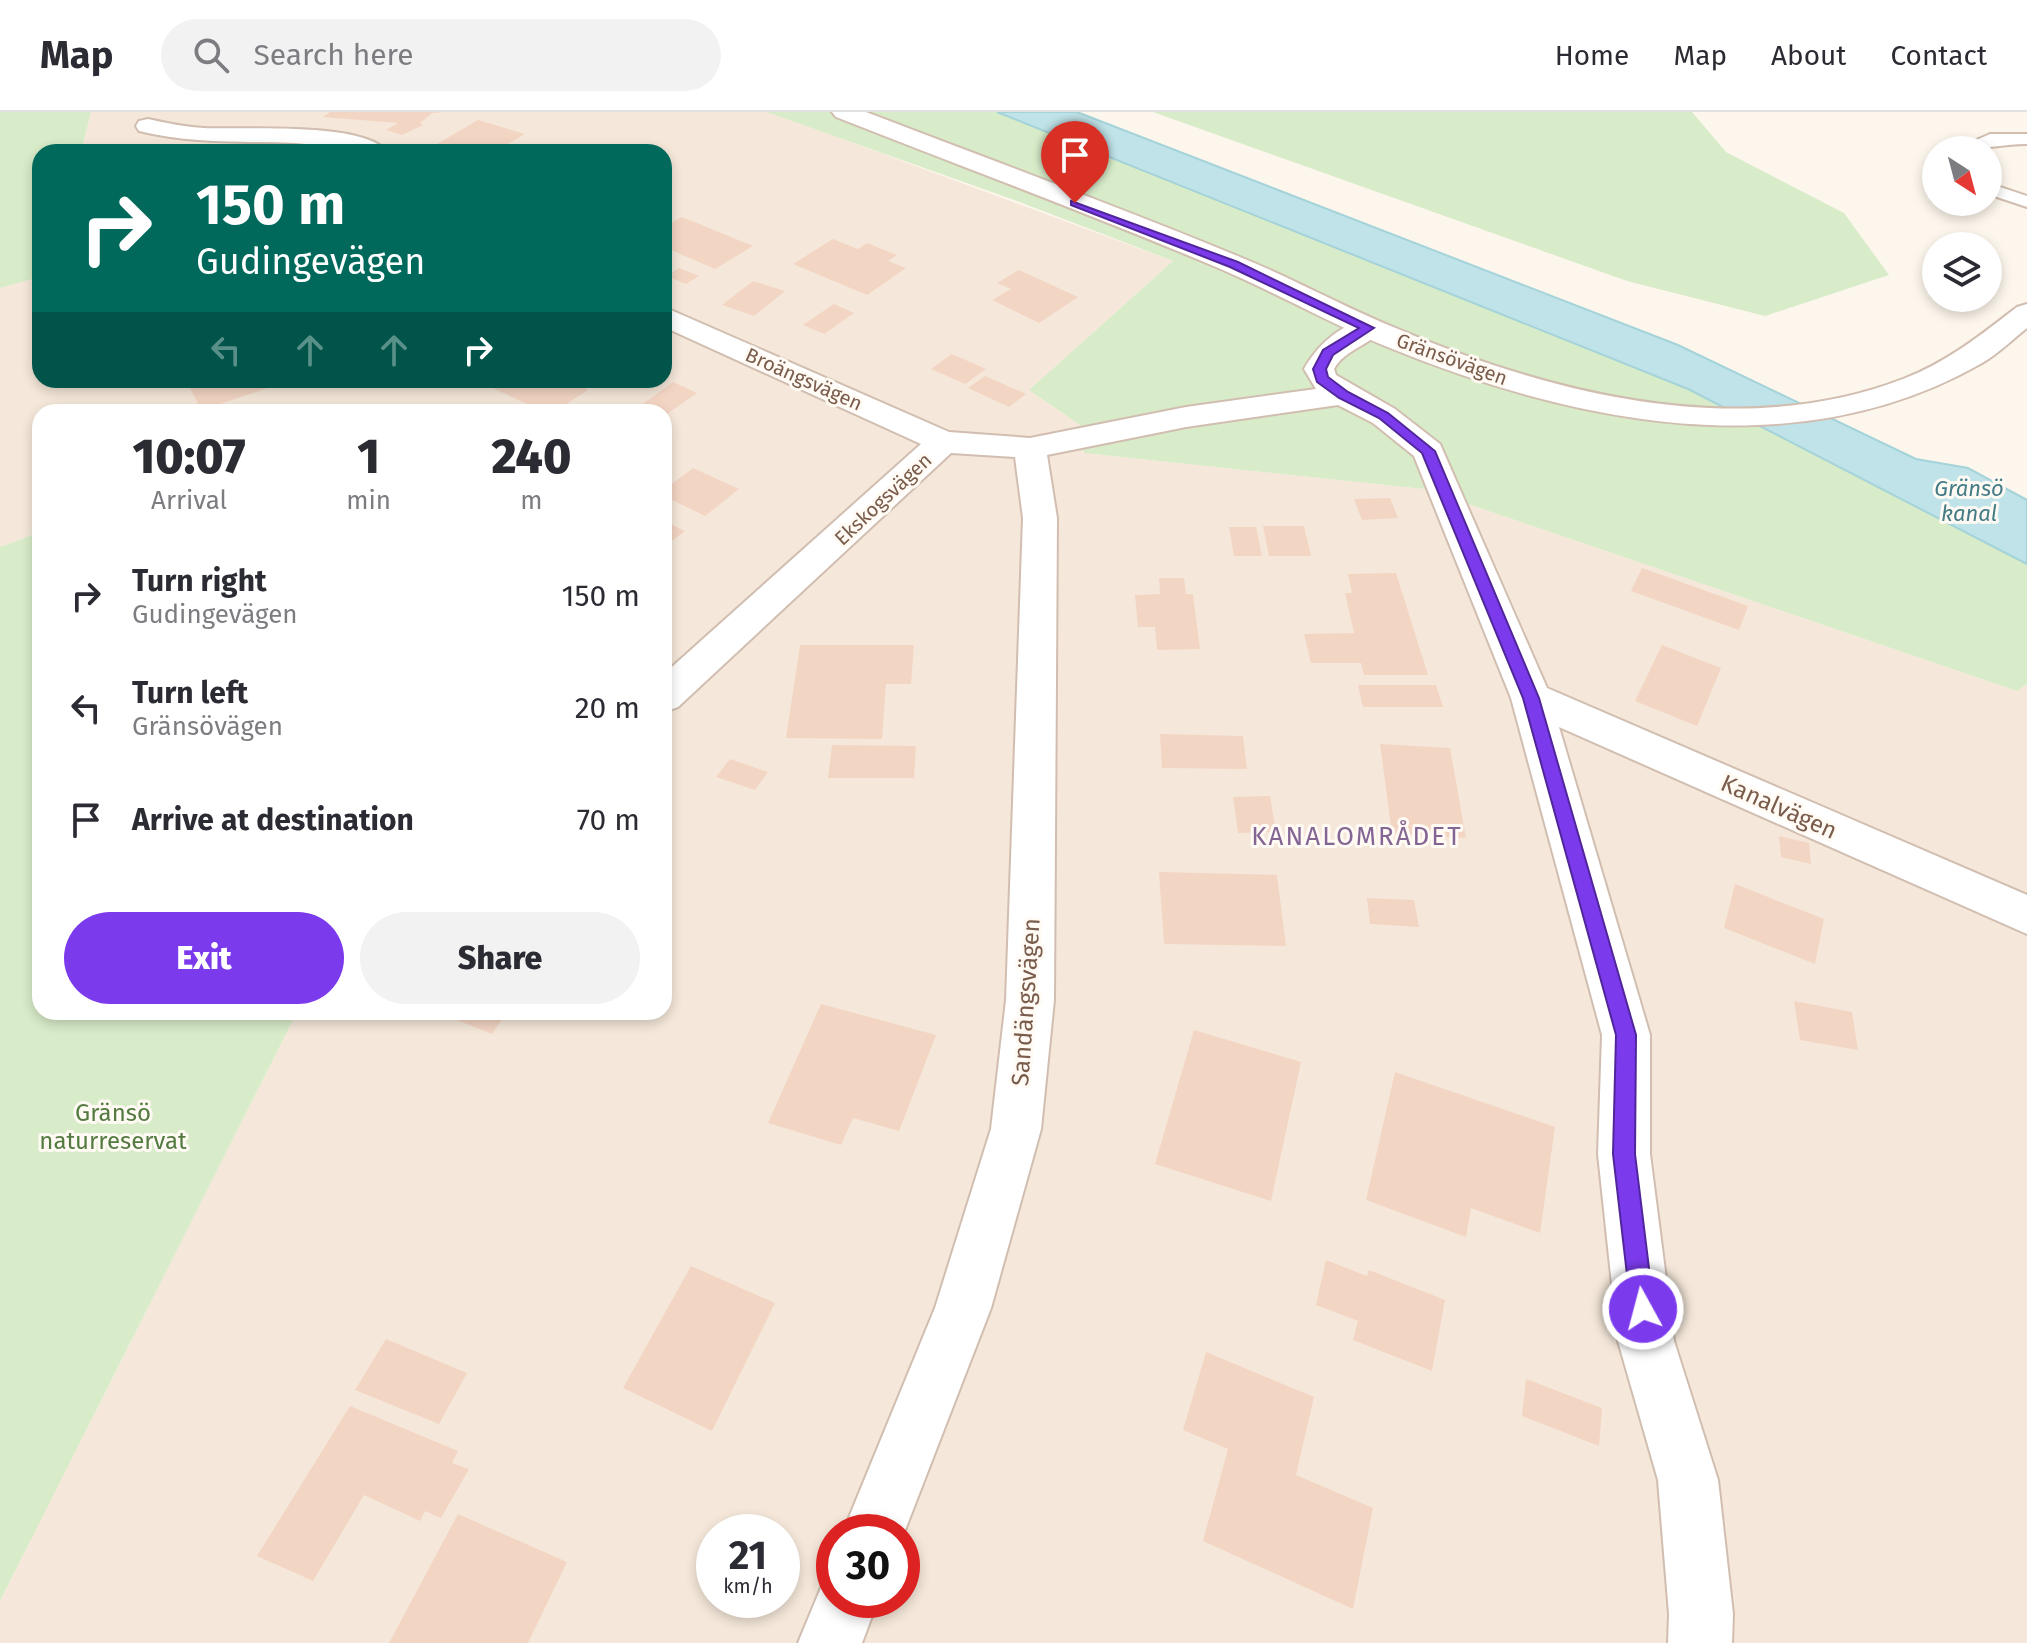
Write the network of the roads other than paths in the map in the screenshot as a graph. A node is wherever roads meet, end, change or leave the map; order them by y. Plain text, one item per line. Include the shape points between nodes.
1 (844, 112) edge
2 (148, 126) dead end
3 (2002, 139) edge
4 (2027, 139) edge
5 (340, 144) edge
6 (2002, 193) edge
7 (2027, 202) edge
8 (2027, 313) edge
9 (672, 320) edge
10 (1368, 328) junction
11 (1343, 395) junction
12 (943, 442) junction
13 (1030, 448) junction
14 (672, 690) edge
15 (1531, 698) junction
16 (2027, 915) edge
17 (881, 1514) edge
18 (840, 1618) edge
19 (830, 1643) edge
20 (1700, 1643) edge

1 - 10 street, Gränsövägen via 1234,265
2 - 5 street via 177,135 314,138
3 - 4 lane
6 - 7 lane
8 - 10 street, Gränsövägen via 1940,375 1871,401 1806,413 1736,416 1636,408 1557,393 1506,380
9 - 12 street, Broängsvägen
10 - 11 street via 1328,353 1319,369 1322,379
11 - 13 street, Ekskogsvägen via 1186,417
11 - 15 street via 1384,416 1428,451
12 - 13 street, Ekskogsvägen
12 - 14 street, Ekskogsvägen
13 - 17 street, Sandängsvägen via 1040,518 1030,1000 1016,1129 963,1308
15 - 16 street, Kanalvägen
15 - 20 street via 1626,1035 1624,1154 1644,1325 1688,1480
18 - 19 street

